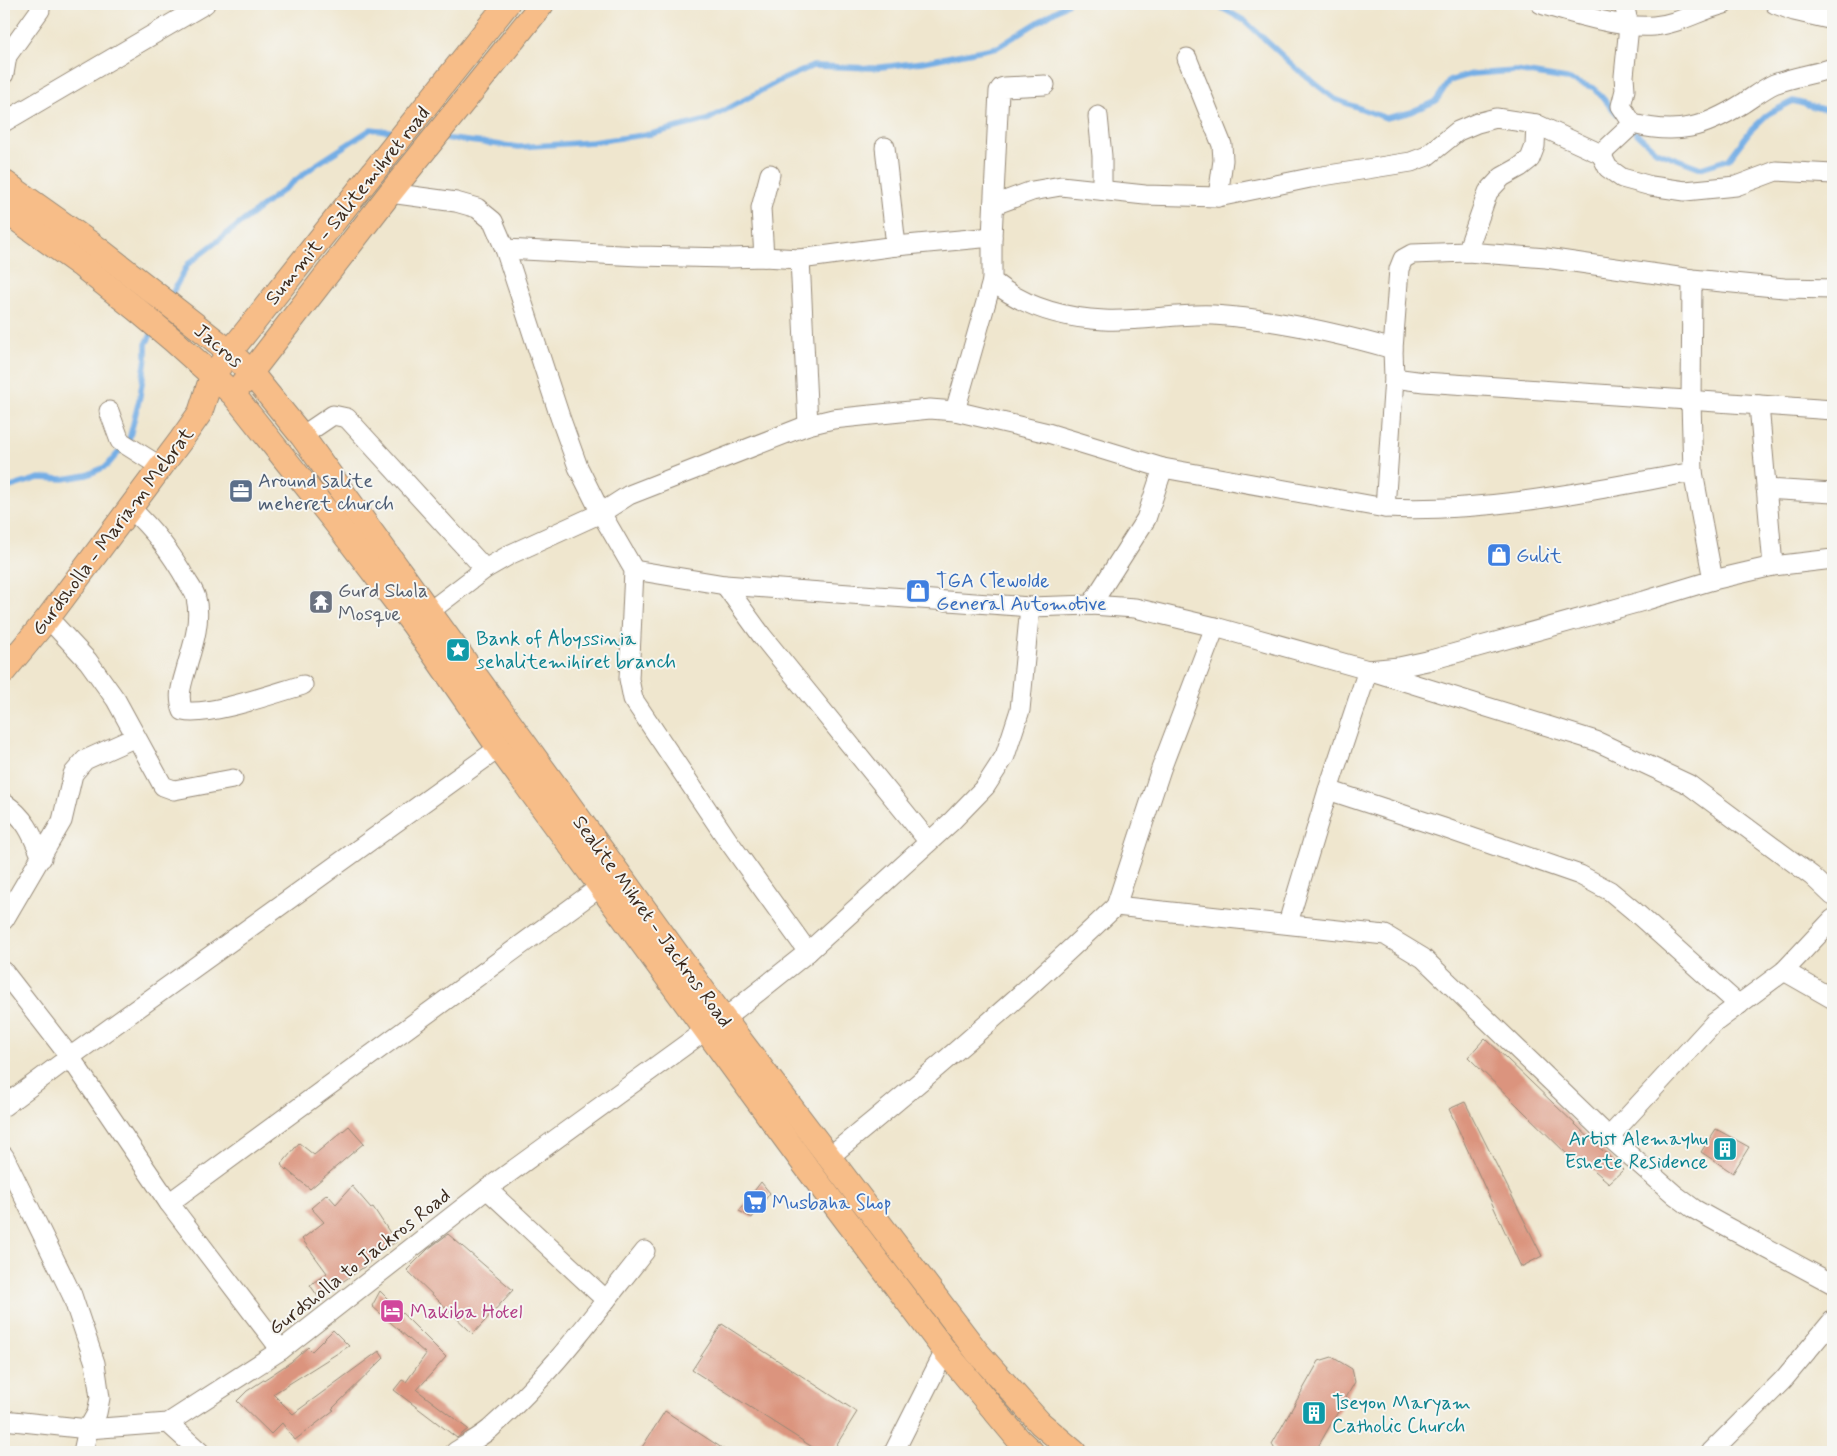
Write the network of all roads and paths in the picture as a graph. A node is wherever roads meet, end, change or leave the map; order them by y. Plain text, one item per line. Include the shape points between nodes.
1 (205, 4) edge
2 (507, 4) edge
3 (542, 4) edge
4 (1541, 4) edge
5 (1624, 4) edge
6 (1724, 4) edge
7 (1775, 4) edge
8 (40, 10) dead end
9 (1833, 20) edge
10 (1629, 26) junction
11 (1187, 58) dead end
12 (1833, 68) edge
13 (4, 74) edge
14 (1045, 85) dead end
15 (1098, 116) dead end
16 (4, 122) edge
17 (1536, 124) junction
18 (1633, 124) junction
19 (885, 147) dead end
20 (1600, 154) junction
21 (770, 174) dead end
22 (1833, 174) edge
23 (4, 182) edge
24 (1102, 190) junction
25 (390, 193) junction
26 (1218, 198) junction
27 (994, 205) junction
28 (4, 210) edge
29 (992, 237) junction
30 (896, 246) junction
31 (506, 249) junction
32 (1466, 252) junction
33 (764, 257) junction
34 (800, 259) junction
35 (1692, 279) junction
36 (992, 280) junction
37 (1833, 289) edge
38 (1393, 349) junction
39 (230, 352) junction
40 (251, 373) junction
41 (212, 376) junction
42 (1394, 378) junction
43 (233, 394) junction
44 (1691, 402) junction
45 (1759, 405) junction
46 (1833, 410) edge
47 (109, 411) dead end
48 (955, 411) junction
49 (200, 413) junction
50 (808, 425) junction
51 (302, 436) junction
52 (161, 467) junction
53 (1162, 468) junction
54 (1693, 472) junction
55 (1766, 489) junction
56 (1833, 494) edge
57 (1385, 508) junction
58 (131, 509) junction
59 (601, 513) junction
60 (1833, 559) edge
61 (1773, 566) junction
62 (485, 569) junction
63 (634, 570) junction
64 (1713, 580) junction
65 (725, 585) junction
66 (1091, 605) junction
67 (1030, 607) junction
68 (430, 611) junction
69 (48, 618) junction
70 (1215, 627) junction
71 (1368, 670) junction
72 (4, 671) edge
73 (303, 685) dead end
74 (136, 737) junction
75 (499, 748) junction
76 (233, 779) dead end
77 (1328, 790) junction
78 (4, 803) edge
79 (929, 842) junction
80 (42, 858) junction
81 (600, 887) junction
82 (1833, 896) edge
83 (1116, 906) junction
84 (1833, 919) edge
85 (4, 920) edge
86 (1288, 923) junction
87 (808, 952) junction
88 (1784, 971) junction
89 (4, 972) edge
90 (1833, 999) edge
91 (1739, 1005) junction
92 (715, 1024) junction
93 (70, 1058) junction
94 (4, 1106) edge
95 (1609, 1138) junction
96 (4, 1156) edge
97 (829, 1157) junction
98 (487, 1189) junction
99 (169, 1203) junction
100 (646, 1251) dead end
101 (1833, 1284) edge
102 (606, 1300) junction
103 (1833, 1320) edge
104 (281, 1350) junction
105 (944, 1351) junction
106 (4, 1420) edge
107 (168, 1423) junction
108 (88, 1429) junction
109 (83, 1452) edge
110 (200, 1452) edge
111 (455, 1452) edge
112 (894, 1452) edge
113 (1032, 1452) edge
114 (1074, 1452) edge
115 (1711, 1452) edge

1 - 16 street
2 - 39 main road, Summit - Salitemihret road
3 - 25 main road
4 - 10 street
5 - 10 street
6 - 10 street via 1686,19 1655,26
7 - 9 street
8 - 13 street via 7,56
10 - 18 street via 1621,106
11 - 26 street via 1222,145
12 - 18 street via 1773,85 1702,125 1660,130
14 - 27 street via 1001,88
15 - 24 street
17 - 20 street
17 - 26 street via 1496,118 1458,131 1427,156 1410,162 1310,178
17 - 32 street via 1535,146 1530,159 1502,177 1488,192
18 - 20 street
19 - 30 street
20 - 22 street via 1608,168 1622,178 1685,192 1736,186 1776,171
21 - 33 street via 761,208
23 - 39 main road, Jacros via 97,248
24 - 26 street
24 - 27 street via 1061,186 1032,191
25 - 31 street via 477,208 493,221
25 - 40 main road
27 - 29 street
28 - 41 main road, Jacros via 75,260
29 - 30 street
29 - 36 street
30 - 34 street
31 - 33 street via 639,256
31 - 59 street via 578,468
32 - 35 street via 1546,258
32 - 38 street via 1412,254 1404,259 1399,269
33 - 34 street
34 - 50 street
35 - 37 street
35 - 44 street
36 - 38 street via 1027,304 1066,316 1105,320 1213,315 1341,334
36 - 48 street
38 - 42 street
39 - 40 main road, Jacros
39 - 41 main road, Summit - Salitemihret road
40 - 43 main road
40 - 51 main road, Sealite Mihret - Jackros Road
41 - 43 main road, Jacros
41 - 49 main road, Summit - Salitemihret road
42 - 44 street
42 - 57 street
43 - 49 main road
43 - 75 main road, Jacros via 413,624
44 - 45 street
44 - 54 street
45 - 46 street
45 - 55 street
47 - 52 street via 120,441
48 - 50 street via 930,409 871,414
48 - 53 street via 1048,434
49 - 52 main road, Gurdsholla - Mariam Mebrat
50 - 59 street via 629,496
51 - 62 street via 333,415 347,418
51 - 68 main road, Sealite Mihret - Jackros Road
52 - 58 main road, Gurdsholla - Mariam Mebrat
53 - 57 street
53 - 66 street via 1146,519
54 - 57 street via 1540,500 1422,510
54 - 64 street
55 - 56 street
55 - 61 street
58 - 69 main road, Gurdsholla - Mariam Mebrat
58 - 73 street via 174,558 196,597 197,624 179,694 183,711 192,713 232,705
59 - 62 street
59 - 63 street
60 - 61 street
61 - 64 street
62 - 68 street
63 - 65 street
63 - 87 street via 629,679 633,699
64 - 71 street via 1427,661
65 - 67 street
65 - 79 street via 762,636
66 - 67 street
66 - 70 street via 1135,608
67 - 79 street, Gurdsholla to Jackros Road via 1020,710 1005,756 985,787
68 - 92 main road, Sealite Mihret - Jackros Road
69 - 72 main road, Gurdsholla - Mariam Mebrat
69 - 74 street via 88,661 116,700
70 - 71 street
70 - 83 street via 1161,769
71 - 77 street
71 - 82 street via 1596,740 1688,784 1812,876
74 - 76 street via 163,786 174,790
74 - 80 street via 85,760 79,766 73,774 62,821
75 - 81 main road, Jacros
75 - 93 street
77 - 86 street
77 - 91 street via 1580,875 1610,891
78 - 80 street via 28,827
79 - 87 street, Gurdsholla to Jackros Road
80 - 85 street
81 - 92 main road, Jacros
81 - 99 street
83 - 86 street
83 - 97 street via 910,1091
84 - 88 street
86 - 95 street via 1385,935 1423,958
87 - 92 street, Gurdsholla to Jackros Road
88 - 90 street
88 - 91 street
89 - 93 street
91 - 95 street via 1714,1023
92 - 97 main road, Sealite Mihret - Jackros Road
92 - 98 street, Gurdsholla to Jackros Road
92 - 105 main road via 807,1168
93 - 94 street
93 - 99 street
95 - 101 street via 1694,1209
96 - 108 street via 72,1295 95,1363 100,1398 97,1413
97 - 114 main road, Sealite Mihret - Jackros Road via 978,1353 1040,1423
98 - 102 street
98 - 104 street, Gurdsholla to Jackros Road
99 - 104 street
100 - 102 street
102 - 111 street via 572,1344 514,1405 488,1430
103 - 115 street via 1783,1380
104 - 107 street, Gurdsholla to Jackros Road
105 - 112 street
105 - 113 main road
106 - 108 street, Gurdsholla to Jackros Road
107 - 108 street, Gurdsholla to Jackros Road
107 - 110 street
108 - 109 street

